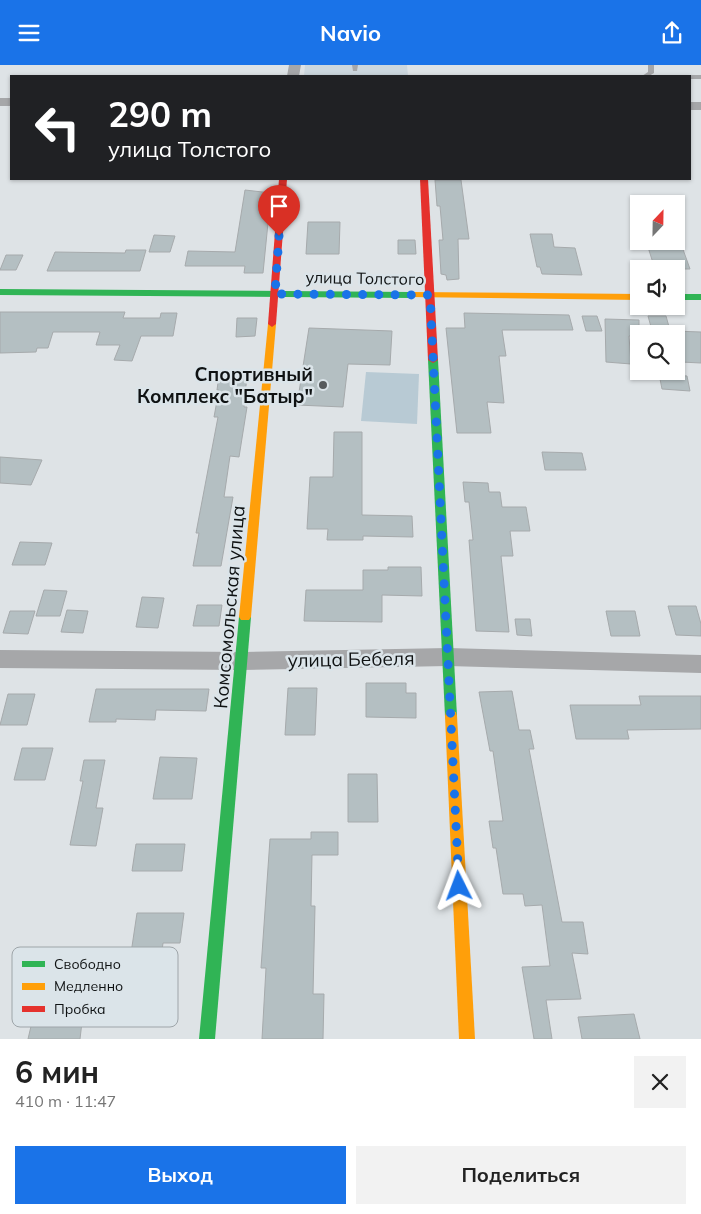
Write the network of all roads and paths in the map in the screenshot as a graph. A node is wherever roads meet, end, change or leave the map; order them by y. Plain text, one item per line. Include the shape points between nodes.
1 (283, 180) edge
2 (424, 180) edge
3 (0, 292) edge
4 (275, 294) junction
5 (430, 295) junction
6 (630, 297) edge
7 (685, 297) edge
8 (701, 297) edge
9 (448, 657) junction
10 (0, 659) edge
11 (242, 661) junction
12 (701, 664) edge
13 (207, 1039) edge
14 (467, 1039) edge

1 - 4 street, Комсомольская улица
2 - 5 street
3 - 4 street, улица Толстого
4 - 5 street, улица Толстого
4 - 11 street, Комсомольская улица
5 - 6 street, улица Толстого
5 - 9 street
7 - 8 street
9 - 11 street, улица Бебеля
9 - 12 street, улица Бебеля
9 - 14 street
10 - 11 street, улица Бебеля
11 - 13 street, Комсомольская улица

